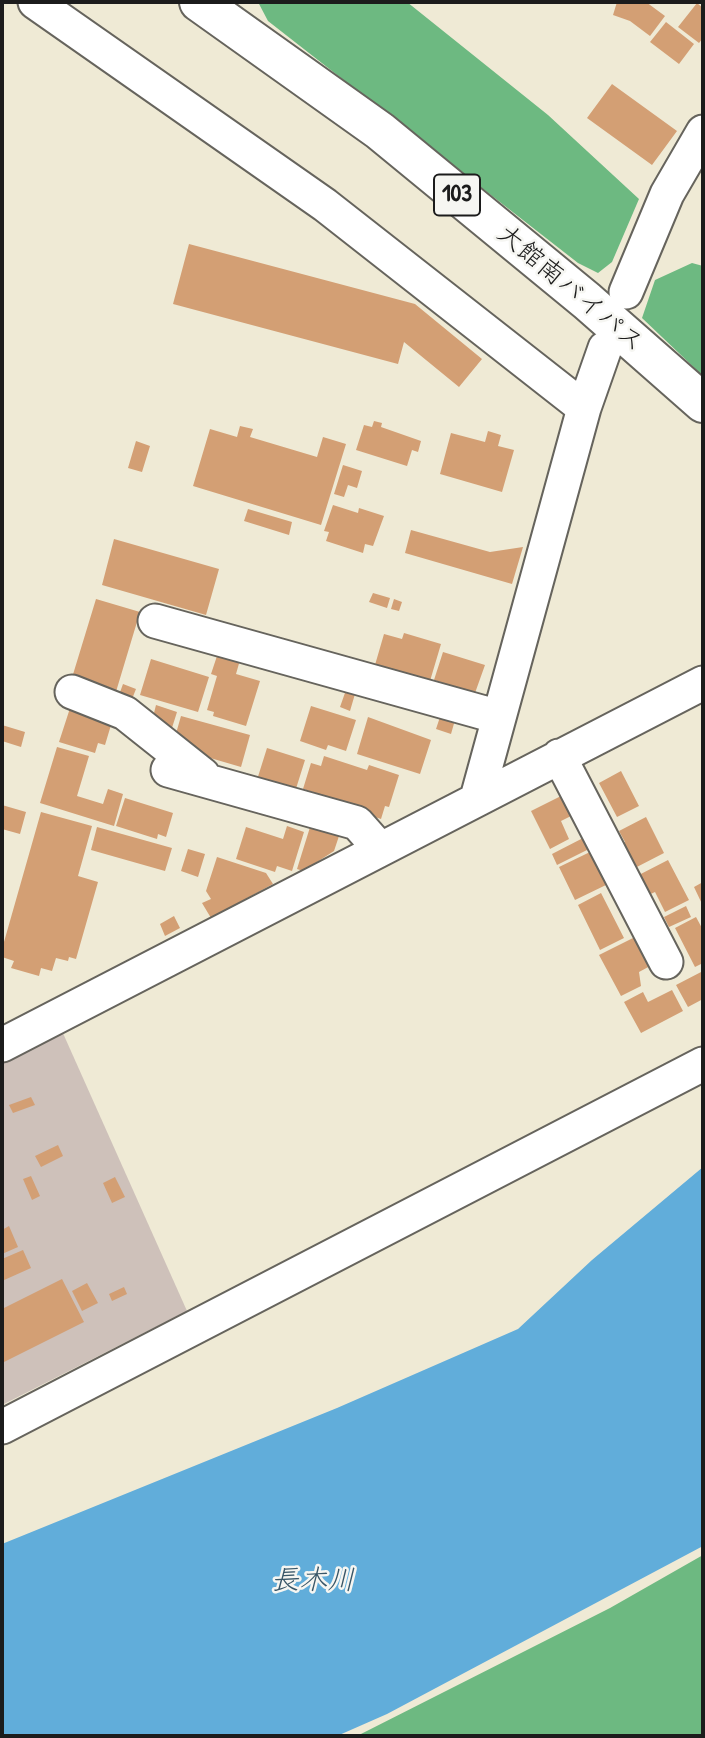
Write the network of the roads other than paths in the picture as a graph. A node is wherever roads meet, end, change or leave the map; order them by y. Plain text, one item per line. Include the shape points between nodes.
1 (36, 2) edge
2 (200, 2) edge
3 (703, 132) edge
4 (626, 292) dead end
5 (605, 348) dead end
6 (703, 403) edge
7 (584, 408) junction
8 (155, 621) dead end
9 (703, 683) edge
10 (72, 692) dead end
11 (499, 717) junction
12 (559, 756) junction
13 (168, 770) dead end
14 (210, 782) junction
15 (477, 798) junction
16 (380, 849) junction
17 (666, 961) dead end
18 (2, 1045) edge
19 (703, 1064) edge
20 (2, 1427) edge

1 - 7 street via 324,205
2 - 6 highway, 大館南バイパス / 103 via 380,131
3 - 4 street via 667,194
5 - 7 street
7 - 11 street
8 - 11 street
9 - 12 street
10 - 14 street via 125,713
11 - 15 street
12 - 15 street
12 - 17 street
13 - 14 street
14 - 16 street via 357,823
15 - 16 street
16 - 18 street
19 - 20 street

